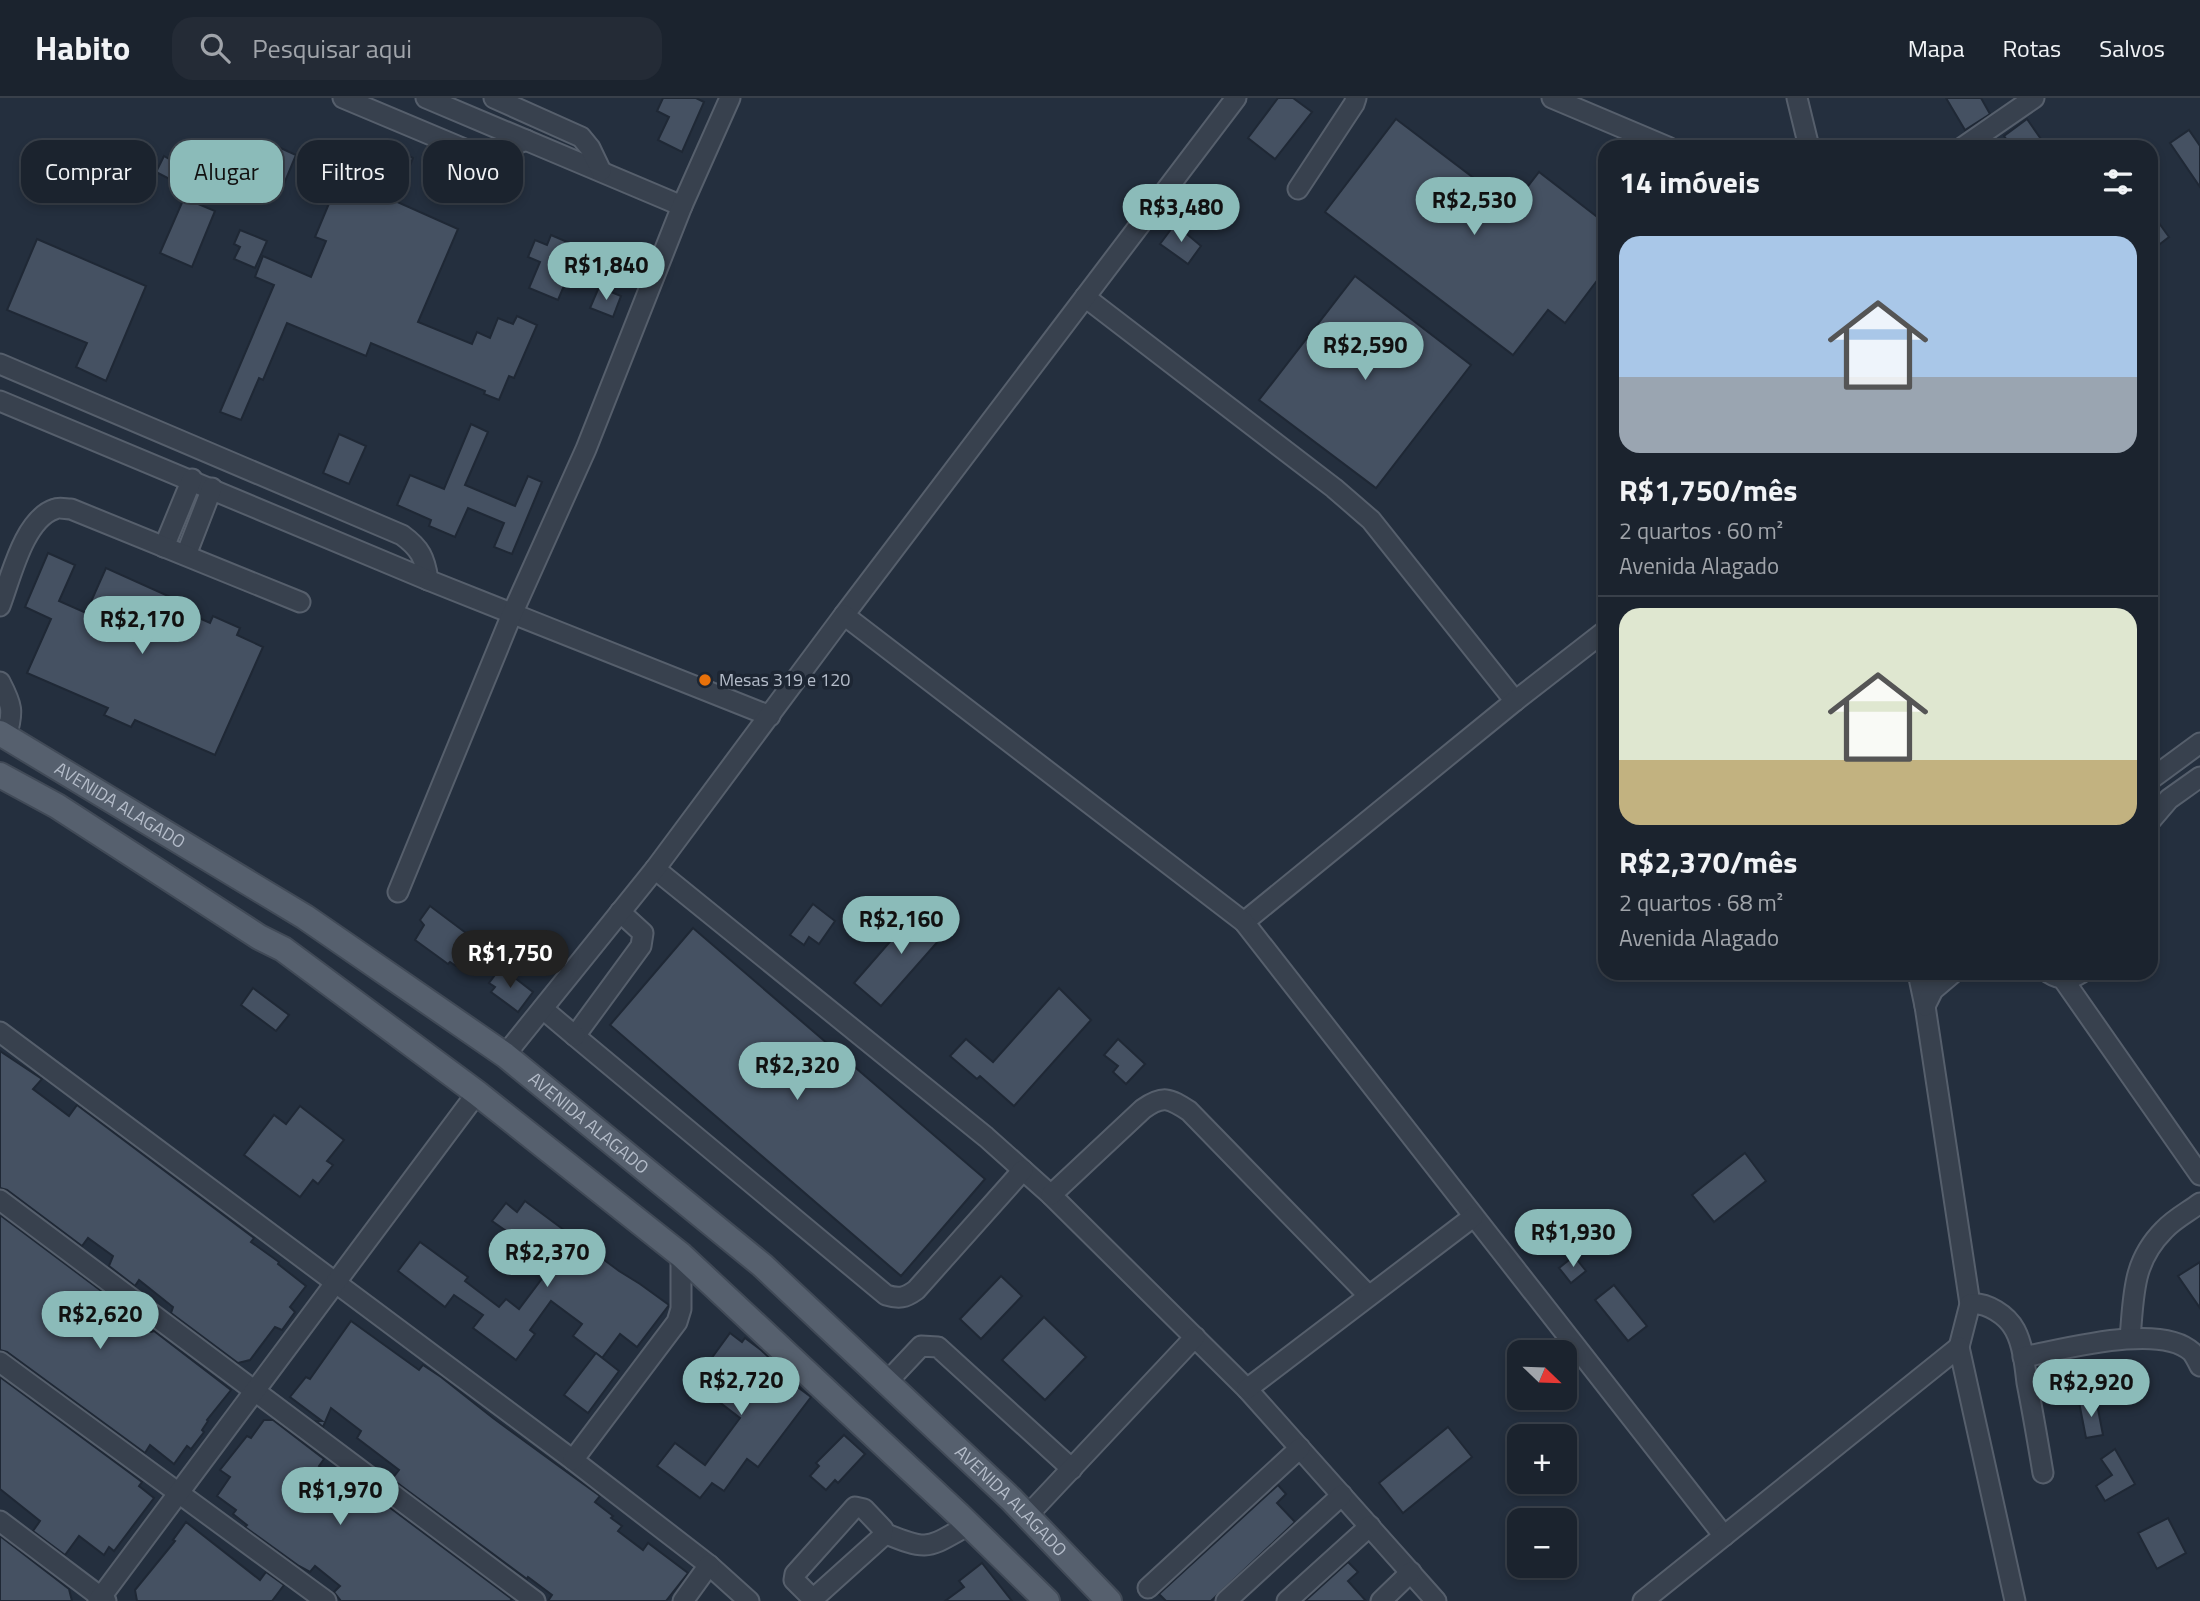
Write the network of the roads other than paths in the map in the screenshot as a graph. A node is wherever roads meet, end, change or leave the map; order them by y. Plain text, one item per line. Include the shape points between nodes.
1 (344, 98) edge
2 (426, 98) edge
3 (494, 98) edge
4 (730, 98) edge
5 (1236, 98) edge
6 (1356, 98) edge
7 (1552, 98) edge
8 (1797, 98) edge
9 (2034, 98) edge
10 (1599, 108) edge
11 (526, 140) junction
12 (1656, 140) edge
13 (1807, 140) edge
14 (1973, 140) edge
15 (601, 171) junction
16 (1298, 189) dead end
17 (682, 206) junction
18 (1085, 298) junction
19 (0, 363) edge
20 (0, 401) edge
21 (191, 479) junction
22 (212, 488) junction
23 (164, 547) junction
24 (186, 555) junction
25 (428, 580) junction
26 (300, 602) dead end
27 (0, 606) edge
28 (512, 614) junction
29 (844, 615) junction
30 (1598, 636) edge
31 (0, 682) edge
32 (1515, 701) junction
33 (770, 716) junction
34 (3, 735) edge
35 (2200, 743) edge
36 (2158, 774) edge
37 (0, 775) edge
38 (2200, 777) edge
39 (2158, 812) edge
40 (655, 869) junction
41 (398, 892) dead end
42 (279, 901) junction
43 (620, 912) junction
44 (305, 917) junction
45 (1244, 922) junction
46 (259, 937) junction
47 (283, 949) junction
48 (1919, 980) edge
49 (1945, 980) edge
50 (2067, 980) edge
51 (1925, 1006) junction
52 (543, 1009) junction
53 (0, 1032) edge
54 (575, 1036) junction
55 (505, 1055) junction
56 (477, 1093) junction
57 (1023, 1170) junction
58 (2200, 1175) edge
59 (1051, 1195) junction
60 (0, 1200) edge
61 (2200, 1203) edge
62 (1473, 1217) junction
63 (681, 1255) junction
64 (338, 1282) junction
65 (1368, 1296) junction
66 (1970, 1304) junction
67 (1195, 1337) junction
68 (2130, 1338) junction
69 (1959, 1348) junction
70 (2023, 1357) junction
71 (0, 1362) edge
72 (2200, 1366) edge
73 (887, 1382) junction
74 (1248, 1389) junction
75 (256, 1391) junction
76 (1300, 1448) junction
77 (573, 1460) junction
78 (1072, 1469) junction
79 (2043, 1473) dead end
80 (177, 1494) junction
81 (1342, 1495) junction
82 (1027, 1516) junction
83 (0, 1521) edge
84 (969, 1525) junction
85 (1370, 1526) junction
86 (884, 1533) junction
87 (1724, 1536) junction
88 (709, 1565) junction
89 (1411, 1572) junction
90 (1148, 1588) dead end
91 (102, 1600) edge
92 (812, 1600) edge
93 (326, 1601) edge
94 (535, 1601) edge
95 (683, 1601) edge
96 (749, 1601) edge
97 (1047, 1601) edge
98 (1109, 1601) edge
99 (1226, 1601) edge
100 (1287, 1601) edge
101 (1381, 1601) edge
102 (1436, 1601) edge
103 (1643, 1601) edge
104 (2015, 1601) edge

1 - 11 street via 474,153 495,153
2 - 11 street
3 - 15 street via 581,137
4 - 17 street
5 - 18 street
6 - 16 street
7 - 10 street
8 - 13 street
9 - 14 street
10 - 12 street
11 - 15 street
15 - 17 street
17 - 28 street via 586,449
18 - 29 street
18 - 32 street via 1371,520
19 - 25 street via 402,535 426,560
20 - 21 street
21 - 22 street
21 - 23 street
22 - 24 street
22 - 25 street
23 - 24 street
23 - 27 street via 71,509 56,508 29,530
24 - 26 street
25 - 28 street
28 - 33 street
28 - 41 street
29 - 33 street
29 - 45 street
30 - 32 street
31 - 34 street via 12,717
32 - 45 street
33 - 40 street
34 - 42 main road, AVENIDA ALAGADO
35 - 36 street
37 - 46 main road, AVENIDA ALAGADO via 57,806
38 - 39 street
40 - 43 street
40 - 57 street
42 - 44 main road, AVENIDA ALAGADO
42 - 46 main road
43 - 52 street
43 - 54 street via 643,933 641,946
44 - 47 main road
44 - 55 main road, AVENIDA ALAGADO
45 - 62 street
46 - 47 main road, AVENIDA ALAGADO
47 - 56 main road, AVENIDA ALAGADO
48 - 51 street
49 - 51 street
50 - 58 street
51 - 66 street
52 - 54 street
52 - 55 street
53 - 64 street
54 - 57 street via 886,1294 898,1299 916,1290
55 - 73 main road, AVENIDA ALAGADO via 762,1265
56 - 63 main road, AVENIDA ALAGADO
56 - 64 street
57 - 59 street
59 - 65 street via 1143,1109 1157,1100 1172,1100 1189,1111
59 - 67 street
60 - 75 street
61 - 68 street via 2165,1228 2142,1259 2135,1279
62 - 65 street
62 - 87 street
63 - 77 street via 677,1322
63 - 84 main road, AVENIDA ALAGADO
64 - 75 street
64 - 77 street
65 - 74 street
66 - 69 street
66 - 70 street via 1978,1303 2003,1316 2015,1330
67 - 74 street
67 - 78 street
68 - 70 street
68 - 72 street via 2180,1345 2193,1353
69 - 87 street
69 - 104 street
70 - 79 street
71 - 80 street
73 - 78 street via 921,1346 938,1347
73 - 82 main road, AVENIDA ALAGADO
74 - 76 street
75 - 80 street
75 - 94 street
76 - 81 street
76 - 90 street
77 - 88 street
78 - 82 street
80 - 91 street
80 - 93 street
81 - 85 street
81 - 99 street
82 - 98 main road, AVENIDA ALAGADO
83 - 91 street
84 - 86 street via 924,1547
84 - 97 main road, AVENIDA ALAGADO
85 - 89 street
85 - 100 street
86 - 92 street
86 - 92 street via 864,1509 855,1507 795,1574 794,1580
87 - 103 street
88 - 95 street
88 - 96 street
89 - 101 street
89 - 102 street

